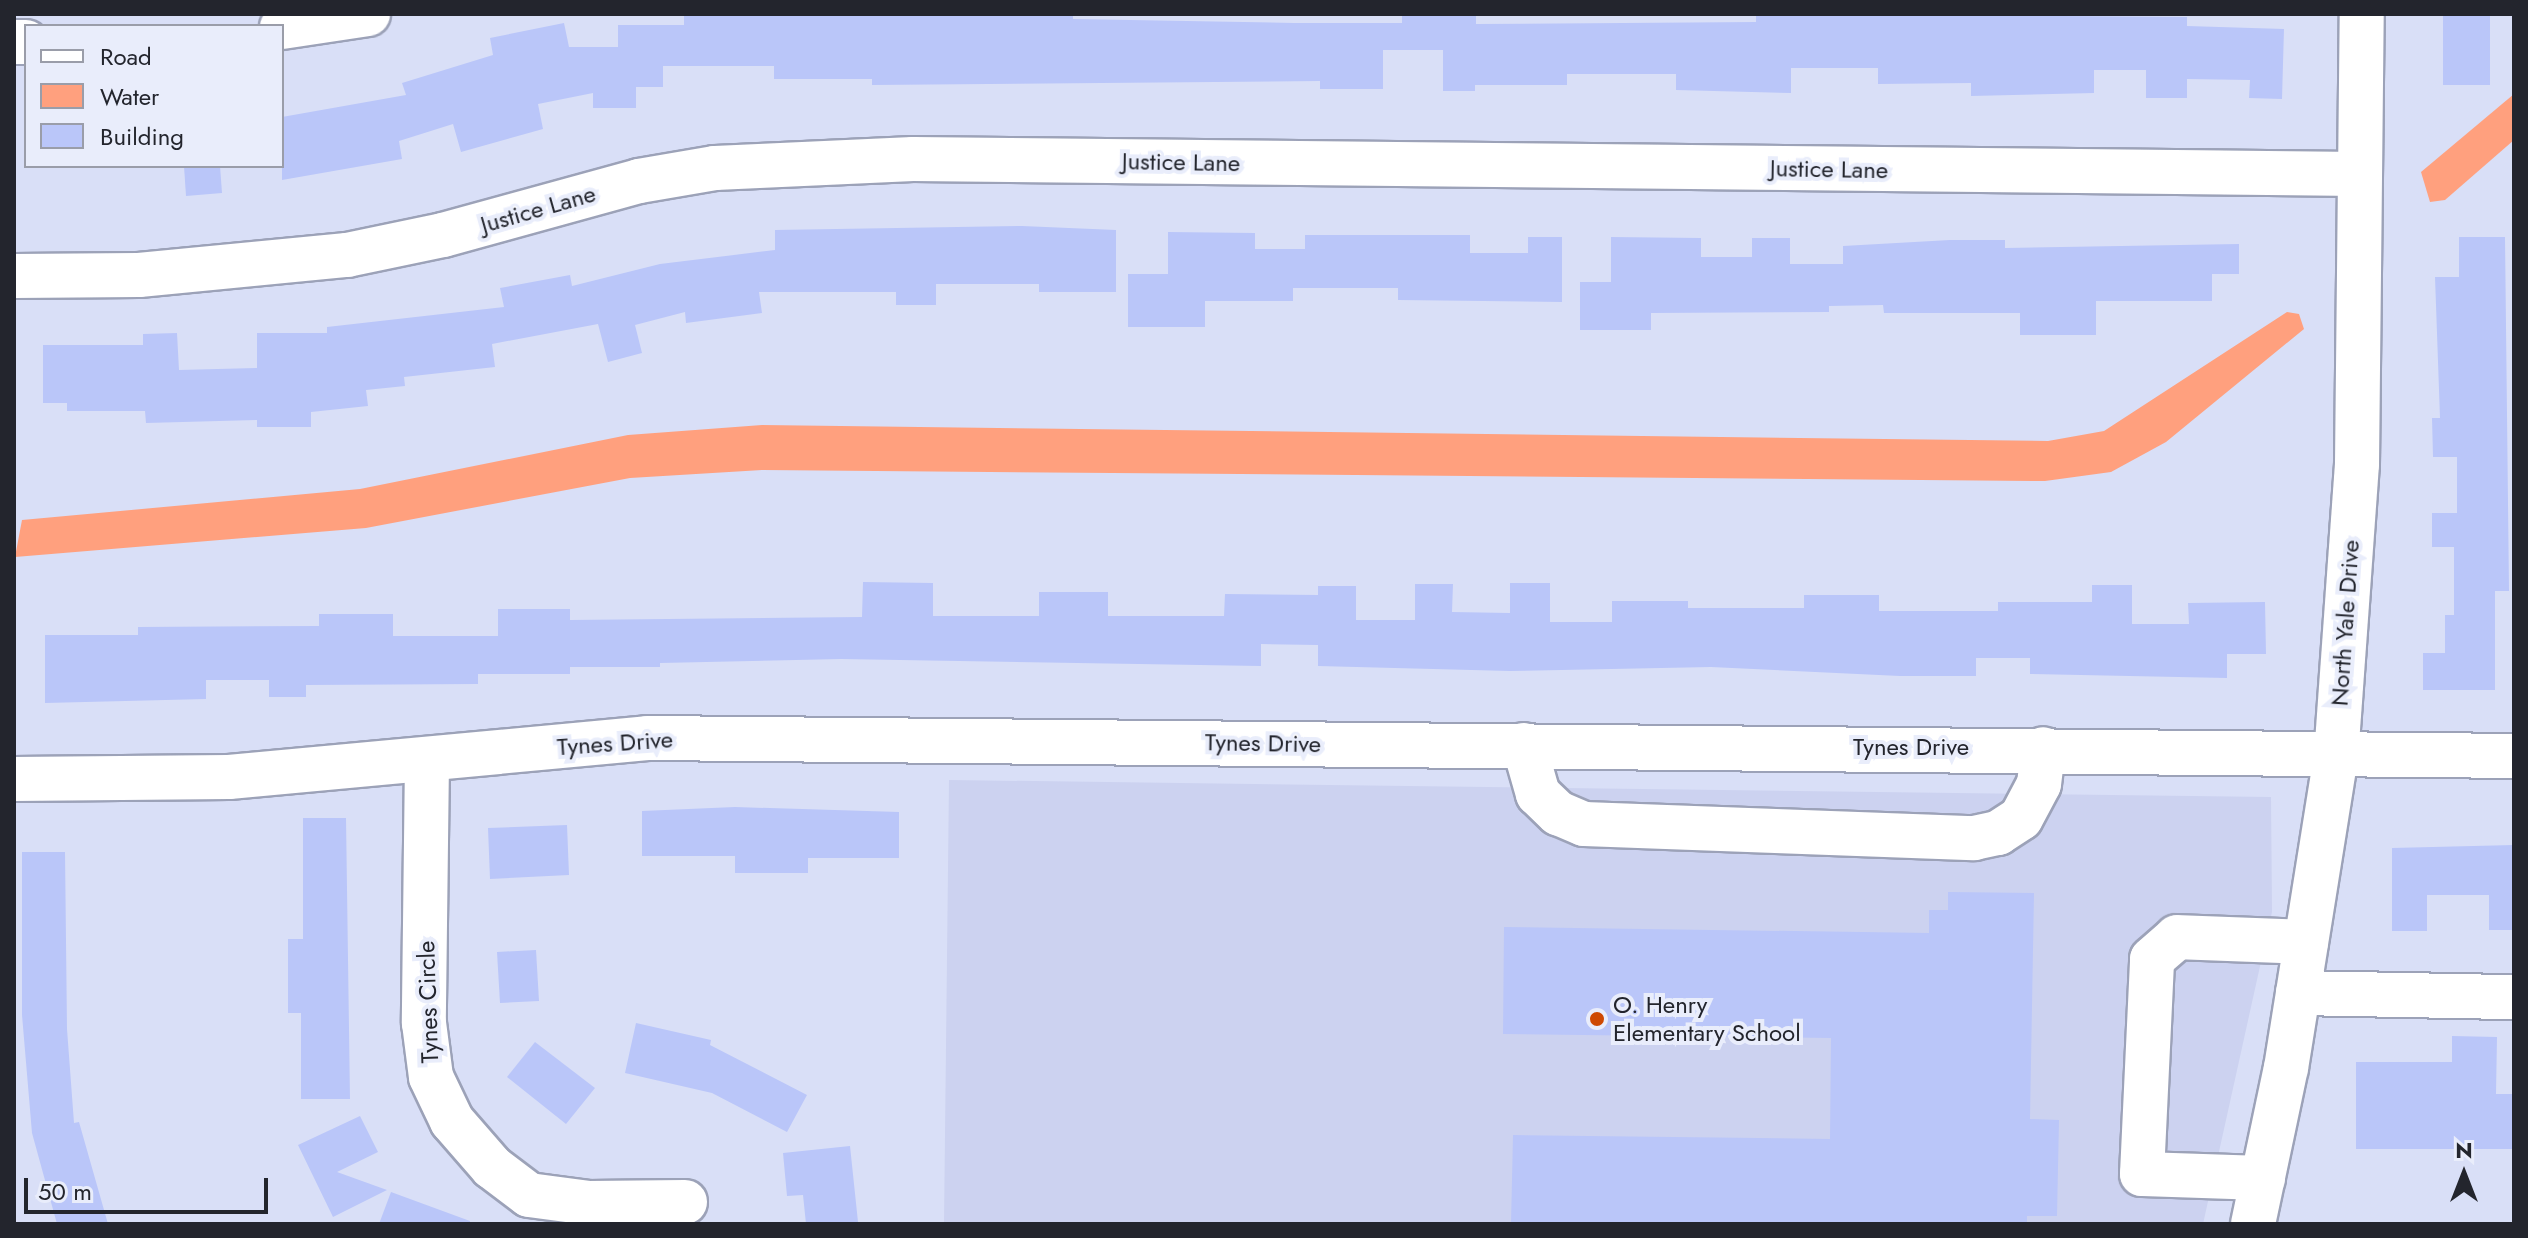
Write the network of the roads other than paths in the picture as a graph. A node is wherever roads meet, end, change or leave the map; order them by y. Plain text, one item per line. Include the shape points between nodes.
1 (368, 14) edge
2 (2362, 14) edge
3 (284, 27) edge
4 (2360, 174) junction
5 (14, 276) edge
6 (1524, 745) junction
7 (2043, 749) junction
8 (2514, 756) edge
9 (2336, 757) junction
10 (427, 760) junction
11 (14, 779) edge
12 (2306, 942) junction
13 (2298, 993) junction
14 (2514, 997) edge
15 (2263, 1178) junction
16 (685, 1202) dead end
17 (2254, 1224) edge
18 (2288, 1224) edge

1 - 3 street
2 - 4 street, North Yale Drive
4 - 5 street, Justice Lane via 898,160 715,168 639,181 443,235 347,255 139,275
4 - 9 street, North Yale Drive via 2357,464
6 - 7 street, Tynes Drive
6 - 7 street via 1538,794 1558,813 1584,824 1974,838 1998,833 2021,818 2039,784
6 - 10 street, Tynes Drive via 647,738
7 - 9 street, Tynes Drive
8 - 9 street, Tynes Drive
9 - 12 street, North Yale Drive
10 - 11 street, Tynes Drive via 196,779
10 - 16 street, Tynes Circle via 424,1023 431,1077 452,1121 492,1167 529,1195 589,1203
12 - 13 street, North Yale Drive
12 - 15 street via 2177,937 2152,959 2142,1174
13 - 14 street
13 - 15 street, North Yale Drive
15 - 17 street, North Yale Drive
17 - 18 street

